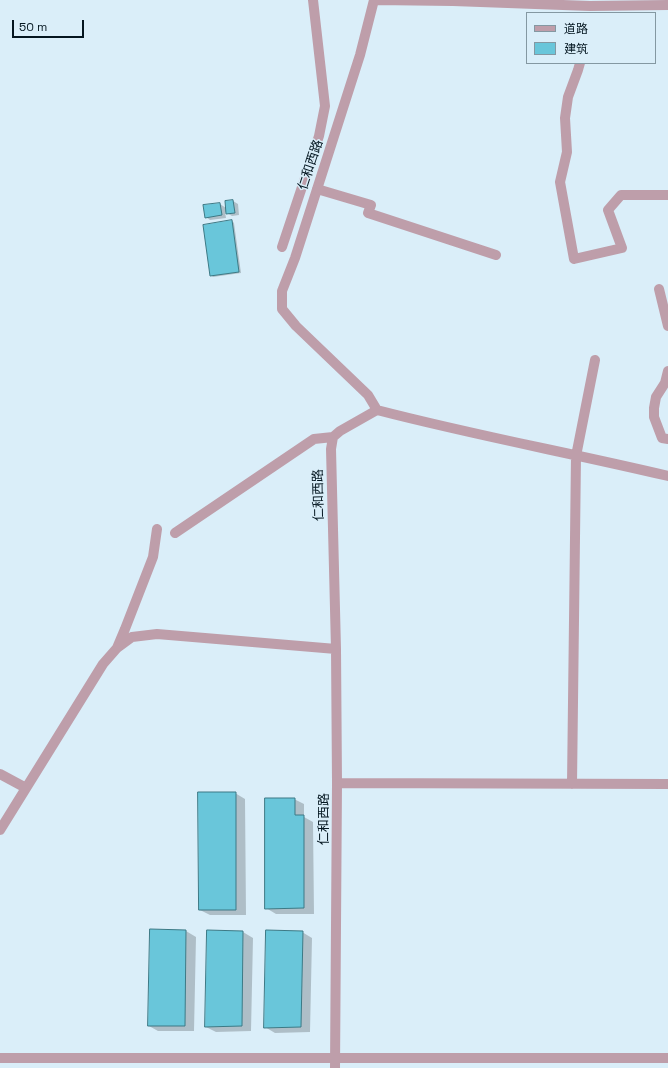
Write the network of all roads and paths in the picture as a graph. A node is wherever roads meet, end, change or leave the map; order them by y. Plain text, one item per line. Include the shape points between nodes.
1 (313, 0) edge
2 (375, 0) edge
3 (528, 2) edge
4 (668, 5) edge
5 (589, 9) edge
6 (580, 64) edge
7 (317, 189) junction
8 (668, 195) edge
9 (282, 247) dead end
10 (496, 255) dead end
11 (659, 289) dead end
12 (668, 326) edge
13 (595, 360) dead end
14 (668, 371) edge
15 (377, 410) junction
16 (333, 437) junction
17 (668, 439) edge
18 (576, 456) junction
19 (668, 476) edge
20 (157, 529) dead end
21 (175, 533) dead end
22 (116, 648) junction
23 (336, 649) junction
24 (0, 774) edge
25 (338, 783) junction
26 (572, 784) junction
27 (668, 784) edge
28 (26, 788) junction
29 (0, 830) edge
30 (0, 1058) edge
31 (668, 1058) edge
32 (335, 1063) edge

1 - 9 street via 325,106 319,136
2 - 3 street
2 - 7 street, 仁和西路
3 - 5 street
4 - 5 street
6 - 8 street via 568,97 565,118 567,152 560,182 574,259 622,248 608,210 621,195
7 - 10 street via 371,205 368,213
7 - 15 street, 仁和西路 via 282,291 282,309 296,326 368,395
11 - 12 street
13 - 18 street
14 - 17 street via 665,384 656,397 654,417 662,438
15 - 16 street
15 - 18 street
16 - 21 street via 314,439
16 - 23 street, 仁和西路 via 331,449
18 - 19 street
18 - 26 street
20 - 22 street via 154,557
22 - 23 street via 132,637 157,634
22 - 28 street
23 - 25 street, 仁和西路
24 - 28 street
25 - 26 street
25 - 32 street, 仁和西路
26 - 27 street
28 - 29 street
30 - 32 street
31 - 32 street

